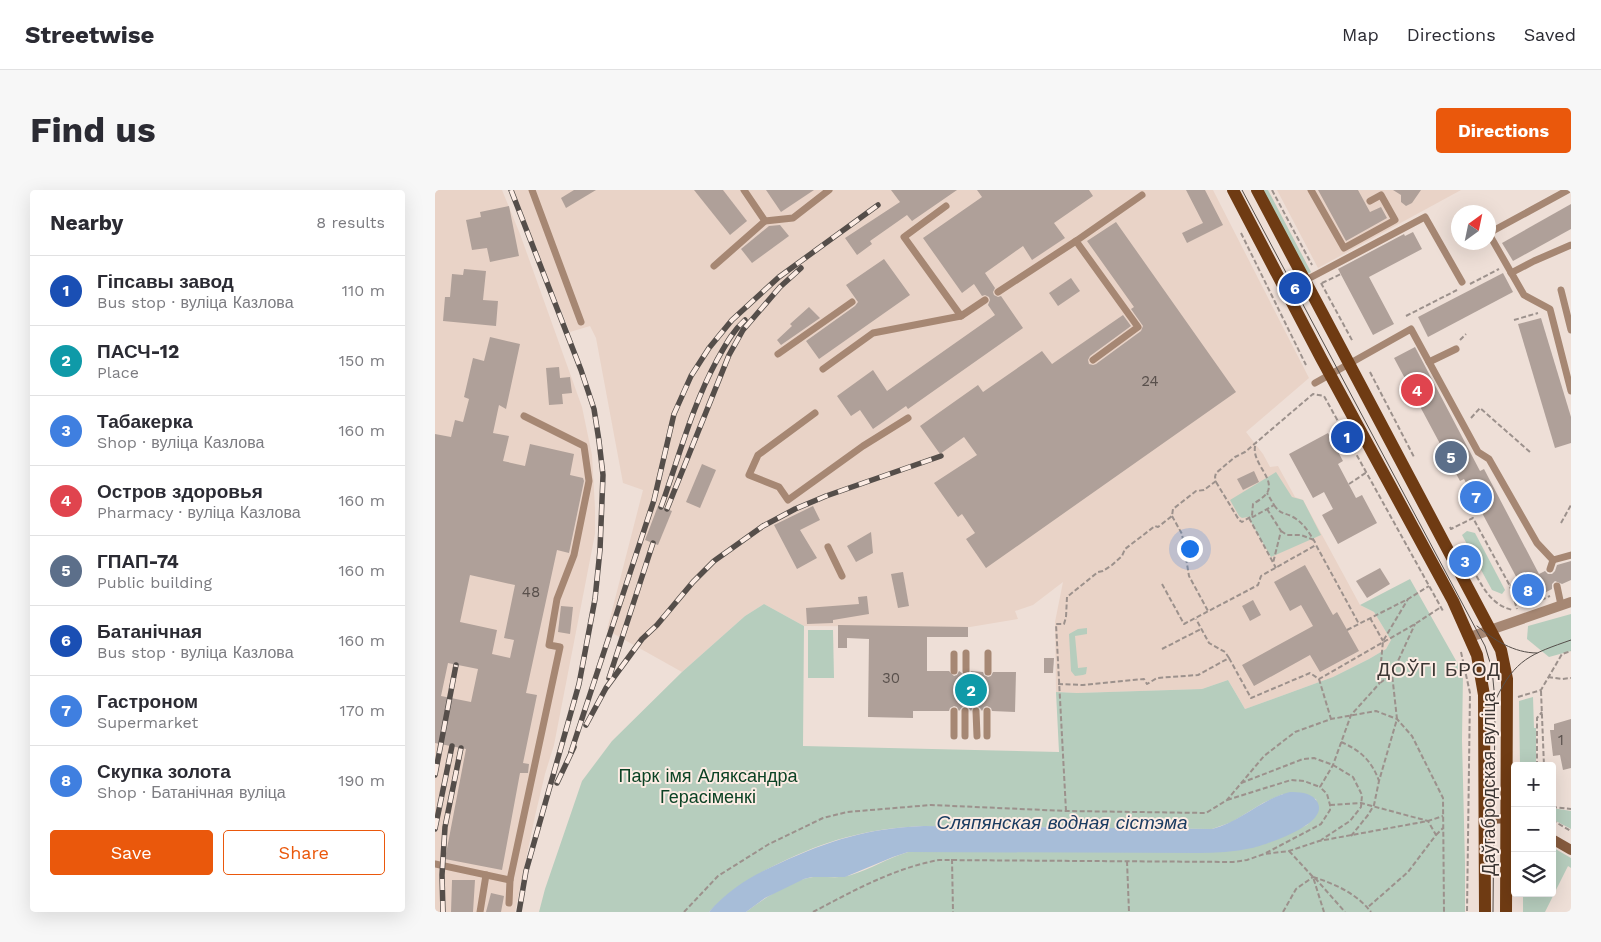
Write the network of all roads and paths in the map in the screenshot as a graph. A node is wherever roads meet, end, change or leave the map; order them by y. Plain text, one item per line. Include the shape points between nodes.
1 (532, 190) edge
2 (744, 190) edge
3 (829, 190) edge
4 (1233, 190) edge
5 (1257, 190) edge
6 (1311, 190) edge
7 (1568, 190) edge
8 (1142, 195) dead end
9 (1370, 201) dead end
10 (946, 206) dead end
11 (765, 221) junction
12 (1496, 230) edge
13 (1241, 234) dead end
14 (1076, 241) junction
15 (1571, 246) edge
16 (1496, 247) edge
17 (1506, 265) junction
18 (714, 266) dead end
19 (1511, 273) junction
20 (1341, 274) dead end
21 (1306, 280) junction
22 (1462, 282) dead end
23 (1322, 284) dead end
24 (1561, 290) dead end
25 (998, 292) dead end
26 (985, 300) dead end
27 (852, 302) dead end
28 (1550, 309) junction
29 (961, 316) junction
30 (1406, 316) dead end
31 (1514, 320) dead end
32 (581, 322) dead end
33 (1571, 330) edge
34 (1456, 349) dead end
35 (778, 354) dead end
36 (1093, 360) dead end
37 (1429, 362) junction
38 (1351, 364) junction
39 (1306, 365) dead end
40 (823, 369) dead end
41 (1370, 372) dead end
42 (1330, 375) junction
43 (1315, 383) dead end
44 (1571, 391) edge
45 (815, 413) dead end
46 (524, 416) dead end
47 (908, 418) dead end
48 (1463, 426) junction
49 (1257, 441) junction
50 (1530, 452) dead end
51 (1415, 459) dead end
52 (1367, 472) junction
53 (1216, 481) junction
54 (1349, 484) dead end
55 (1267, 493) junction
56 (1274, 505) junction
57 (1571, 505) edge
58 (1267, 509) junction
59 (1172, 516) junction
60 (1250, 517) junction
61 (1447, 520) dead end
62 (1561, 522) dead end
63 (1451, 529) junction
64 (1281, 531) junction
65 (1454, 534) dead end
66 (1314, 540) junction
67 (1316, 545) junction
68 (828, 548) dead end
69 (1465, 554) dead end
70 (1571, 555) edge
71 (1553, 560) junction
72 (1273, 563) junction
73 (1276, 568) junction
74 (1550, 569) dead end
75 (842, 576) dead end
76 (1519, 582) dead end
77 (1163, 584) dead end
78 (1429, 586) junction
79 (1510, 586) junction
80 (1557, 589) joint
81 (1408, 599) junction
82 (1571, 602) edge
83 (1533, 603) dead end
84 (1561, 605) junction
85 (1441, 607) junction
86 (1208, 611) junction
87 (1445, 616) dead end
88 (1196, 618) junction
89 (1370, 618) junction
90 (1359, 624) junction
91 (1415, 624) junction
92 (1201, 629) junction
93 (1347, 630) dead end
94 (1491, 630) junction
95 (1470, 637) junction
96 (1383, 641) junction
97 (1162, 649) dead end
98 (1571, 651) edge
99 (1461, 652) dead end
100 (988, 653) dead end
101 (954, 654) dead end
102 (966, 654) dead end
103 (1229, 658) junction
104 (955, 671) dead end
105 (966, 671) dead end
106 (988, 672) dead end
107 (1392, 674) junction
108 (1548, 677) junction
109 (1571, 678) edge
110 (1319, 679) junction
111 (1058, 684) junction
112 (1379, 684) junction
113 (1541, 690) junction
114 (1515, 698) dead end
115 (954, 711) dead end
116 (965, 711) dead end
117 (976, 711) dead end
118 (987, 711) dead end
119 (1542, 712) junction
120 (1351, 715) junction
121 (1331, 719) junction
122 (1397, 719) junction
123 (954, 736) dead end
124 (965, 736) dead end
125 (977, 736) dead end
126 (987, 736) dead end
127 (1341, 742) junction
128 (1537, 762) edge
129 (1544, 762) edge
130 (1333, 765) junction
131 (1379, 781) junction
132 (1241, 783) junction
133 (1320, 787) junction
134 (1227, 800) junction
135 (1361, 803) junction
136 (1330, 804) junction
137 (1374, 805) junction
138 (1556, 807) edge
139 (1571, 809) edge
140 (1066, 811) junction
141 (1443, 816) junction
142 (1510, 818) edge
143 (1485, 819) junction
144 (1428, 821) junction
145 (1556, 822) edge
146 (1443, 828) junction
147 (1571, 831) edge
148 (1437, 835) junction
149 (1351, 836) junction
150 (1319, 841) junction
151 (1556, 841) edge
152 (1571, 850) edge
153 (1289, 851) junction
154 (1264, 854) junction
155 (952, 859) junction
156 (1127, 861) junction
157 (435, 864) edge
158 (486, 875) junction
159 (1313, 877) junction
160 (510, 880) junction
161 (509, 903) dead end
162 (1367, 908) junction
163 (480, 912) edge
164 (684, 912) edge
165 (813, 912) edge
166 (953, 912) edge
167 (1129, 912) edge
168 (1283, 912) edge
169 (1324, 912) edge
170 (1345, 912) edge
171 (1371, 912) edge
172 (1444, 912) edge
173 (1467, 912) edge
174 (1485, 912) edge
175 (1506, 912) edge

1 - 32 lane
2 - 11 lane
3 - 11 lane via 793,218
4 - 42 main road, Даўгабродская вуліца
5 - 21 main road, Даўгабродская вуліца
6 - 9 lane via 1344,248 1395,220 1381,195
7 - 12 lane
8 - 14 lane
10 - 29 lane via 903,237
11 - 18 lane
13 - 39 path
14 - 25 lane
14 - 36 lane via 1138,327
15 - 19 lane
16 - 17 lane
17 - 19 lane
17 - 30 path
19 - 28 lane via 1524,295
20 - 23 path
21 - 22 lane via 1425,217
21 - 38 main road, Даўгабродская вуліца
24 - 33 lane
26 - 29 lane
27 - 35 lane
28 - 31 path
28 - 44 lane
29 - 40 lane via 873,334
34 - 37 lane
37 - 38 lane via 1411,329
37 - 48 lane
38 - 42 lane
38 - 94 main road, Даўгабродская вуліца
41 - 51 path
42 - 43 lane
42 - 95 main road, Даўгабродская вуліца
45 - 47 lane via 758,456 749,475 779,487 788,500
46 - 160 lane via 583,446 589,481 574,555 557,599 549,645 560,647
48 - 50 path via 1480,408
48 - 71 lane via 1478,452 1489,459 1537,543
49 - 52 path via 1313,394 1324,396
49 - 53 path via 1216,473
49 - 55 path via 1253,450 1268,481
52 - 54 path
52 - 78 path
53 - 59 path via 1204,490 1196,491 1173,509
53 - 60 path via 1239,520 1242,522
55 - 56 path
55 - 60 path via 1253,504
56 - 58 path
56 - 66 path via 1284,515 1295,518
57 - 62 path
58 - 60 path
58 - 64 path
59 - 86 path via 1181,534 1189,576
59 - 111 path via 1125,549 1112,565 1067,597 1064,624 1056,624
60 - 72 path
61 - 63 path
63 - 65 path
63 - 79 path via 1473,518
64 - 66 path
64 - 72 path
66 - 67 path
67 - 73 path
67 - 90 path
68 - 75 lane
69 - 79 path via 1489,596 1497,604 1517,611
70 - 71 lane
71 - 74 lane
72 - 73 path
73 - 86 path via 1261,576 1257,585
76 - 79 path
77 - 88 path via 1184,624
78 - 81 path
78 - 85 path
80 - 83 path
80 - 84 lane
81 - 89 path
81 - 96 path
82 - 84 street
84 - 94 street
85 - 87 path
85 - 91 path
86 - 88 path
88 - 92 path
89 - 90 path
89 - 96 path
90 - 93 path
91 - 96 path
91 - 107 path
92 - 97 path
92 - 103 path via 1209,643
94 - 95 street
94 - 142 main road, Даўгабродская вуліца via 1501,650 1507,679
95 - 143 main road, Даўгабродская вуліца via 1477,654 1484,695
96 - 110 path
96 - 112 path
98 - 108 path via 1562,654
99 - 173 path via 1470,693
100 - 106 lane
101 - 104 lane
102 - 105 lane
103 - 110 path via 1251,698 1310,673
103 - 111 path via 1198,675 1157,678 1147,684 1144,679
107 - 112 path
107 - 122 path
108 - 109 path
108 - 113 path
110 - 121 path
111 - 140 path
112 - 120 path
113 - 114 path
113 - 119 path
115 - 123 lane
116 - 124 lane
117 - 125 lane
118 - 126 lane
119 - 128 path via 1537,718
119 - 129 path
120 - 121 path
120 - 122 path via 1376,711
120 - 127 path
121 - 132 path via 1295,732 1264,756
122 - 131 path
122 - 141 path via 1412,736 1443,798
127 - 130 path
127 - 131 path via 1366,757 1375,768
130 - 132 path via 1314,758 1303,759
130 - 133 path
130 - 135 path via 1353,777 1362,795
131 - 137 path
132 - 134 path
133 - 134 path via 1291,780
133 - 136 path
134 - 140 path via 1207,813
135 - 136 path
135 - 137 path
135 - 150 path via 1350,822
136 - 154 path via 1321,824
137 - 144 path
137 - 149 path
138 - 139 path
140 - 164 path via 931,805 847,812 823,818 769,844 718,876
141 - 144 path
141 - 146 path
142 - 143 main road
142 - 175 main road, Даўгабродская вуліца
143 - 174 main road, Даўгабродская вуліца
144 - 148 path
144 - 149 path
145 - 147 path
146 - 148 path
146 - 172 path
148 - 162 path via 1408,872
149 - 150 path
150 - 153 path
151 - 152 main road
153 - 154 path
153 - 159 path
154 - 156 path via 1233,862
155 - 156 path
155 - 165 path via 923,863 866,884
155 - 166 path
156 - 167 path
157 - 158 lane
158 - 160 lane
158 - 163 lane
159 - 162 path via 1335,884
159 - 168 path via 1297,889
159 - 169 path
159 - 170 path
160 - 161 lane
162 - 171 path

